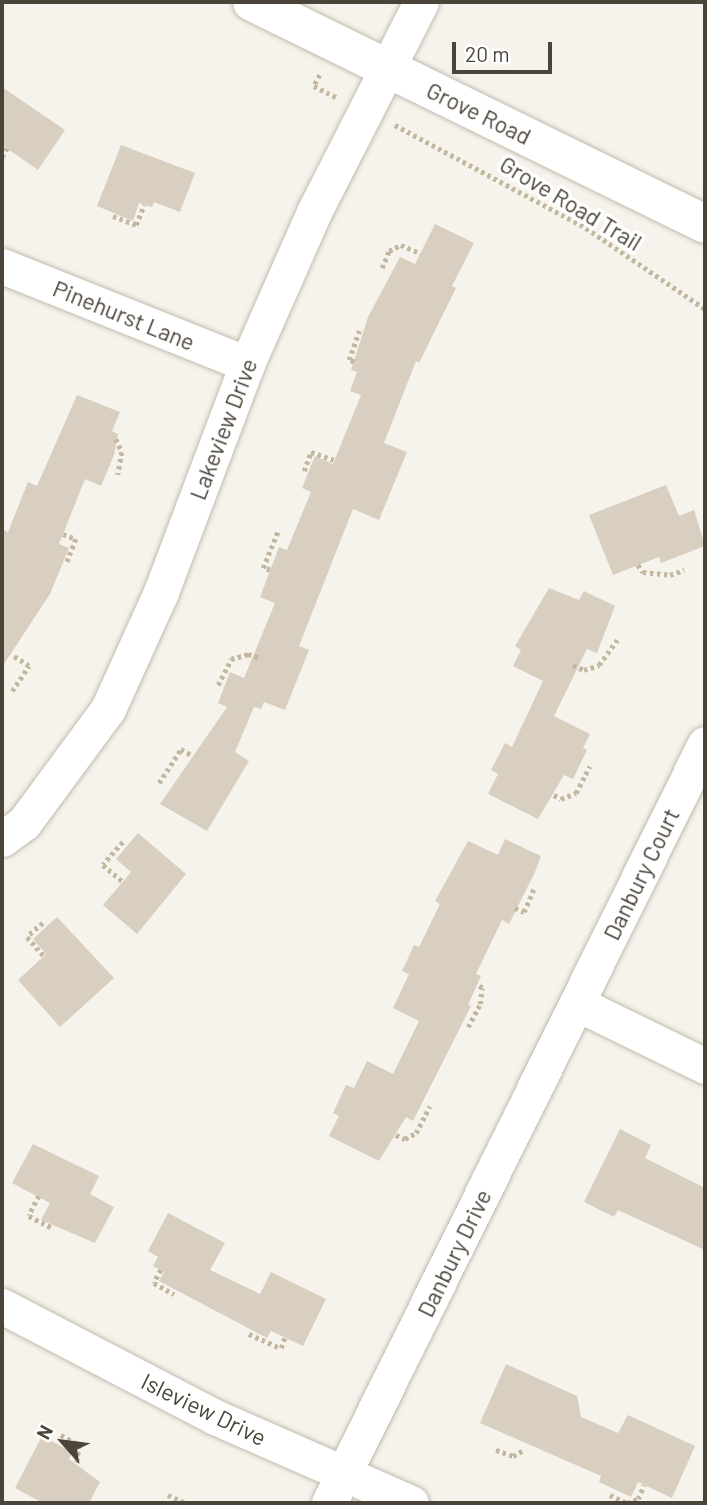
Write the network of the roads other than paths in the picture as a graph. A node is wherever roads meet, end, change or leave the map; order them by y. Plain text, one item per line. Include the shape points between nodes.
1 (252, 2) edge
2 (421, 2) edge
3 (386, 68) junction
4 (705, 224) edge
5 (2, 266) edge
6 (247, 363) junction
7 (705, 744) edge
8 (2, 839) edge
9 (578, 1003) junction
10 (705, 1066) edge
11 (2, 1306) edge
12 (336, 1489) edge
13 (411, 1503) edge

1 - 3 street, Grove Road
2 - 3 street, Lakeview Drive
3 - 4 street, Grove Road
3 - 6 street, Lakeview Drive via 314,212
5 - 6 street, Pinehurst Lane
6 - 8 street, Lakeview Drive via 161,592 108,709 24,823
7 - 9 street, Danbury Court
9 - 10 street
9 - 12 street, Danbury Drive
11 - 12 street, Isleview Drive via 215,1417
12 - 13 street, Isleview Drive

